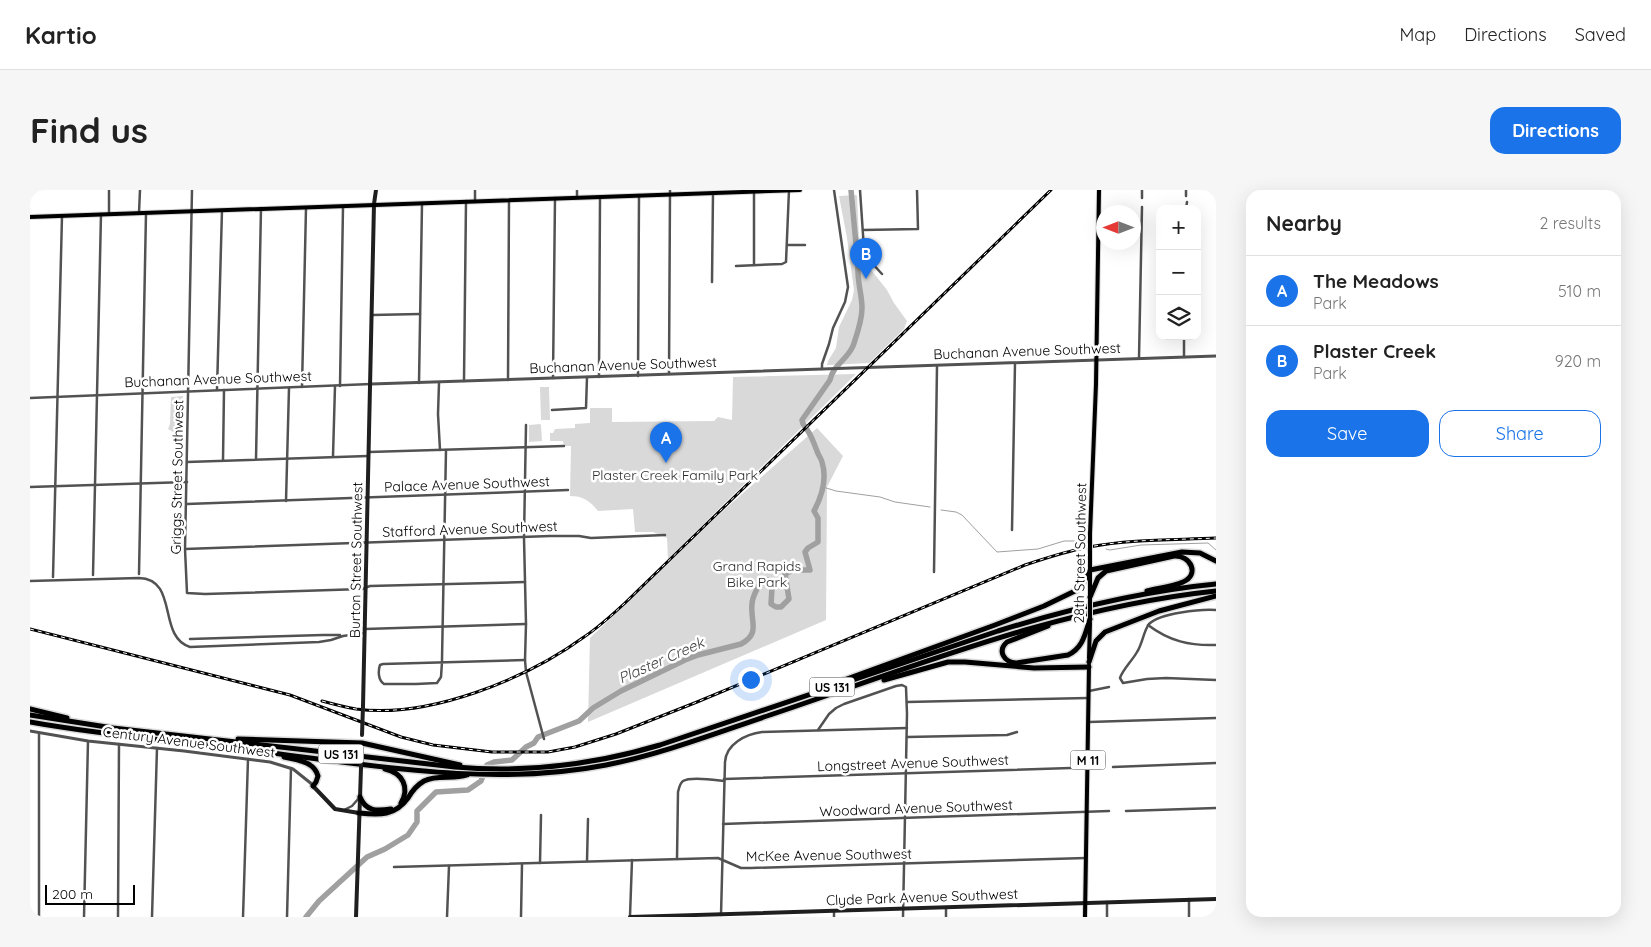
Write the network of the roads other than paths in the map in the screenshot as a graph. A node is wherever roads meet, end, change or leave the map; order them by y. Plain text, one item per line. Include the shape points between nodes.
1 (109, 190) edge
2 (140, 190) edge
3 (192, 190) edge
4 (376, 190) edge
5 (475, 190) edge
6 (577, 190) edge
7 (788, 190) edge
8 (800, 190) edge
9 (834, 190) edge
10 (860, 190) edge
11 (916, 190) edge
12 (1099, 190) edge
13 (1142, 190) edge
14 (1186, 190) edge
15 (740, 191) edge
16 (670, 192) edge
17 (754, 192) junction
18 (713, 193) junction
19 (639, 195) junction
20 (1186, 196) dead end
21 (600, 197) junction
22 (555, 198) junction
23 (577, 198) junction
24 (1142, 198) dead end
25 (509, 200) junction
26 (466, 201) junction
27 (475, 201) junction
28 (422, 202) junction
29 (1187, 202) dead end
30 (374, 204) junction
31 (343, 205) junction
32 (1187, 205) edge
33 (306, 206) junction
34 (1142, 207) dead end
35 (261, 208) junction
36 (222, 210) junction
37 (191, 211) junction
38 (140, 213) junction
39 (146, 213) junction
40 (101, 214) junction
41 (109, 214) junction
42 (62, 216) junction
43 (30, 217) edge
44 (863, 230) junction
45 (788, 245) junction
46 (805, 245) dead end
47 (754, 265) junction
48 (736, 266) dead end
49 (882, 274) dead end
50 (712, 282) dead end
51 (420, 314) junction
52 (372, 315) junction
53 (1184, 340) edge
54 (1216, 356) edge
55 (1184, 358) junction
56 (1139, 359) junction
57 (1095, 360) junction
58 (1015, 363) junction
59 (937, 366) junction
60 (822, 370) junction
61 (669, 374) junction
62 (638, 376) junction
63 (587, 377) junction
64 (599, 377) junction
65 (553, 378) junction
66 (508, 380) junction
67 (464, 381) junction
68 (419, 383) junction
69 (438, 383) junction
70 (371, 384) junction
71 (335, 386) junction
72 (340, 386) junction
73 (302, 387) junction
74 (289, 388) junction
75 (258, 389) junction
76 (218, 390) junction
77 (224, 390) junction
78 (189, 391) junction
79 (143, 393) junction
80 (98, 395) junction
81 (58, 397) junction
82 (30, 398) edge
83 (552, 410) dead end
84 (526, 425) dead end
85 (564, 446) dead end
86 (526, 447) junction
87 (440, 450) junction
88 (446, 450) junction
89 (369, 454) junction
90 (333, 456) junction
91 (287, 458) junction
92 (256, 459) junction
93 (222, 460) junction
94 (187, 462) junction
95 (187, 482) junction
96 (142, 483) junction
97 (95, 485) junction
98 (30, 487) edge
99 (55, 487) junction
100 (568, 490) dead end
101 (525, 492) junction
102 (446, 495) junction
103 (368, 498) junction
104 (286, 501) junction
105 (186, 504) junction
106 (1012, 530) dead end
107 (665, 535) dead end
108 (524, 538) junction
109 (444, 540) junction
110 (368, 542) junction
111 (186, 549) junction
112 (1216, 561) edge
113 (1090, 570) junction
114 (934, 572) dead end
115 (139, 574) dead end
116 (93, 575) dead end
117 (53, 577) dead end
118 (30, 581) edge
119 (525, 582) junction
120 (443, 584) junction
121 (1216, 584) edge
122 (367, 587) junction
123 (1216, 591) edge
124 (1216, 596) edge
125 (1129, 597) junction
126 (1090, 598) junction
127 (1216, 610) edge
128 (1071, 617) junction
129 (1090, 619) junction
130 (526, 624) junction
131 (1148, 625) junction
132 (442, 626) junction
133 (365, 631) junction
134 (343, 636) junction
135 (190, 639) dead end
136 (1216, 645) edge
137 (525, 660) junction
138 (442, 662) junction
139 (1089, 664) junction
140 (1216, 680) edge
141 (1109, 687) dead end
142 (820, 691) junction
143 (1089, 692) junction
144 (832, 694) junction
145 (1089, 698) junction
146 (907, 702) junction
147 (30, 708) edge
148 (30, 715) edge
149 (1216, 718) edge
150 (30, 722) edge
151 (1089, 722) junction
152 (89, 724) junction
153 (907, 728) junction
154 (30, 731) edge
155 (817, 731) junction
156 (1017, 732) dead end
157 (39, 733) junction
158 (907, 737) junction
159 (208, 739) junction
160 (544, 739) dead end
161 (88, 741) junction
162 (119, 744) junction
163 (362, 746) junction
164 (157, 748) junction
165 (256, 751) junction
166 (248, 759) junction
167 (1216, 763) edge
168 (375, 765) junction
169 (575, 767) junction
170 (1088, 767) junction
171 (1102, 767) dead end
172 (1113, 767) dead end
173 (291, 768) junction
174 (476, 768) junction
175 (472, 774) junction
176 (906, 774) junction
177 (724, 780) junction
178 (313, 786) junction
179 (360, 797) junction
180 (1216, 808) edge
181 (341, 811) junction
182 (1109, 811) dead end
183 (1126, 811) dead end
184 (359, 813) junction
185 (1087, 813) junction
186 (541, 815) dead end
187 (905, 818) junction
188 (588, 819) dead end
189 (723, 824) junction
190 (1086, 858) junction
191 (677, 859) junction
192 (632, 860) junction
193 (722, 860) junction
194 (587, 861) junction
195 (540, 863) junction
196 (522, 864) junction
197 (904, 864) junction
198 (449, 866) junction
199 (394, 867) dead end
200 (1216, 899) edge
201 (1189, 900) junction
202 (1107, 902) junction
203 (1085, 903) junction
204 (946, 908) junction
205 (903, 909) junction
206 (834, 912) junction
207 (721, 915) junction
208 (697, 916) edge
209 (743, 916) edge
210 (39, 917) edge
211 (84, 917) edge
212 (118, 917) edge
213 (152, 917) edge
214 (243, 917) edge
215 (287, 917) edge
216 (356, 917) edge
217 (447, 917) edge
218 (522, 917) edge
219 (630, 917) edge
220 (652, 917) edge
221 (834, 917) edge
222 (903, 917) edge
223 (946, 917) edge
224 (1085, 917) edge
225 (1107, 917) edge
226 (1189, 917) edge

1 - 41 street
2 - 38 street
3 - 37 street, Griggs Street Southwest
4 - 30 main road, Burton Street Southwest
5 - 27 street
6 - 23 street
7 - 8 main road
7 - 17 main road
7 - 45 street
9 - 60 street via 848,289
10 - 44 street
11 - 44 street via 918,229
12 - 57 main road, 28th Street Southwest / M 11
13 - 24 street
14 - 20 street
15 - 17 main road
15 - 18 main road
16 - 18 main road
16 - 19 main road
16 - 61 street
17 - 47 street
18 - 50 street
19 - 21 main road
19 - 62 street
21 - 23 main road
21 - 64 street
22 - 23 main road
22 - 25 main road
22 - 65 street
25 - 27 main road
25 - 66 street
26 - 27 main road
26 - 28 main road
26 - 67 street
28 - 30 main road
28 - 51 street
29 - 32 street
30 - 31 main road
30 - 52 main road, Burton Street Southwest
31 - 33 main road
31 - 72 street
33 - 35 main road
33 - 73 street
34 - 56 street
35 - 36 main road
35 - 75 street
36 - 37 main road
36 - 76 street
37 - 39 main road
37 - 78 street, Griggs Street Southwest
38 - 39 main road
38 - 41 main road
39 - 79 street
40 - 41 main road
40 - 42 main road
40 - 80 street
42 - 43 main road
42 - 81 street
44 - 49 street via 866,254
45 - 46 street
45 - 47 street via 785,263
47 - 48 street
51 - 52 street
51 - 68 street
52 - 70 main road, Burton Street Southwest
53 - 55 street
54 - 55 street, Buchanan Avenue Southwest
55 - 56 street, Buchanan Avenue Southwest
56 - 57 street, Buchanan Avenue Southwest
57 - 58 street, Buchanan Avenue Southwest
57 - 113 main road, 28th Street Southwest / M 11, bridge
58 - 59 street, Buchanan Avenue Southwest
58 - 106 street
59 - 60 street, Buchanan Avenue Southwest
59 - 114 street
60 - 61 street, Buchanan Avenue Southwest
61 - 62 street, Buchanan Avenue Southwest
62 - 64 street, Buchanan Avenue Southwest
63 - 64 street, Buchanan Avenue Southwest
63 - 65 street, Buchanan Avenue Southwest
63 - 83 street via 586,408
65 - 66 street, Buchanan Avenue Southwest
66 - 67 street, Buchanan Avenue Southwest
67 - 69 street, Buchanan Avenue Southwest
68 - 69 street, Buchanan Avenue Southwest
68 - 70 street, Buchanan Avenue Southwest
69 - 87 street
70 - 72 street, Buchanan Avenue Southwest
70 - 89 main road, Burton Street Southwest
71 - 72 street, Buchanan Avenue Southwest
71 - 73 street, Buchanan Avenue Southwest
71 - 90 street
73 - 74 street, Buchanan Avenue Southwest
74 - 75 street, Buchanan Avenue Southwest
74 - 91 street
75 - 77 street, Buchanan Avenue Southwest
75 - 92 street
76 - 77 street, Buchanan Avenue Southwest
76 - 78 street, Buchanan Avenue Southwest
77 - 93 street
78 - 79 street, Buchanan Avenue Southwest
78 - 94 street, Griggs Street Southwest
79 - 80 street, Buchanan Avenue Southwest
79 - 96 street
80 - 81 street, Buchanan Avenue Southwest
80 - 97 street
81 - 82 street, Buchanan Avenue Southwest
81 - 99 street
84 - 86 street
85 - 86 street
86 - 88 street
86 - 101 street
87 - 88 street
87 - 89 street
88 - 102 street
89 - 90 street
89 - 103 main road, Burton Street Southwest
90 - 91 street
91 - 92 street
91 - 104 street
92 - 93 street
93 - 94 street
94 - 95 street, Griggs Street Southwest
95 - 96 street
95 - 105 street, Griggs Street Southwest
96 - 97 street
96 - 115 street
97 - 99 street
97 - 116 street
98 - 99 street
99 - 117 street
100 - 101 street, Palace Avenue Southwest
101 - 102 street, Palace Avenue Southwest
101 - 108 street
102 - 103 street, Palace Avenue Southwest
102 - 109 street
103 - 104 street, Palace Avenue Southwest
103 - 110 main road, Burton Street Southwest
104 - 105 street, Palace Avenue Southwest
105 - 111 street, Griggs Street Southwest
107 - 108 street, Stafford Avenue Southwest
108 - 109 street, Stafford Avenue Southwest
108 - 119 street
109 - 110 street, Stafford Avenue Southwest
109 - 120 street
110 - 111 street, Stafford Avenue Southwest
110 - 122 main road, Burton Street Southwest
111 - 122 street, Griggs Street Southwest via 187,593
112 - 113 highway via 1200,553 1182,552
113 - 126 main road, 28th Street Southwest / M 11
113 - 142 highway via 1080,588 1051,602
118 - 134 street via 151,580 162,592 176,638 184,645 319,642
119 - 120 street
119 - 130 street
120 - 122 street
120 - 132 street
121 - 125 highway, US 131
122 - 133 main road, Burton Street Southwest
123 - 128 highway, US 131 via 1137,602
124 - 139 highway via 1159,611 1105,632 1096,641
125 - 126 highway via 1185,581 1191,574 1190,563 1177,556 1109,570 1098,578
125 - 142 highway, US 131 via 1030,622
126 - 129 main road, 28th Street Southwest / M 11, bridge
127 - 131 street via 1181,612
128 - 129 highway via 1009,640 1003,648 1004,658 1016,663 1071,654 1081,645
128 - 144 highway, US 131
129 - 139 main road, 28th Street Southwest / M 11
130 - 132 street
130 - 137 street
131 - 136 street via 1178,641
131 - 140 street via 1139,648 1121,676 1122,682 1166,678
132 - 133 street
132 - 138 street
133 - 134 street
133 - 163 main road, Burton Street Southwest, bridge
134 - 135 street
137 - 138 street
137 - 160 street
138 - 138 street via 441,677 434,683 384,684 380,679 382,664
139 - 143 main road, 28th Street Southwest / M 11
139 - 144 highway via 1026,668 948,662
141 - 143 street
142 - 169 highway, US 131 via 646,749
143 - 145 main road, 28th Street Southwest / M 11
144 - 169 highway, US 131 via 663,751 605,765
145 - 146 street
145 - 151 main road, 28th Street Southwest / M 11
146 - 153 street
146 - 155 street via 904,686 896,686 840,706 829,714
147 - 152 highway
148 - 152 highway, US 131
149 - 151 street
150 - 165 highway, US 131
151 - 170 main road, 28th Street Southwest / M 11
152 - 159 highway, US 131
153 - 155 street
153 - 158 street
154 - 157 street, Century Avenue Southwest
155 - 177 street via 762,732 744,738 726,752
156 - 158 street via 1007,735
157 - 161 street, Century Avenue Southwest
157 - 210 street
158 - 176 street
159 - 163 highway
159 - 174 highway, US 131
161 - 162 street, Century Avenue Southwest
161 - 211 street
162 - 164 street, Century Avenue Southwest
162 - 212 street
163 - 174 highway
163 - 179 main road, Burton Street Southwest, bridge
164 - 166 street, Century Avenue Southwest
164 - 213 street
165 - 168 highway, US 131
165 - 178 highway via 310,764 318,776
166 - 173 street, Century Avenue Southwest
166 - 214 street
167 - 172 street
168 - 175 highway, US 131
168 - 179 highway via 401,777 405,788 403,798 394,808 380,810 368,808
169 - 174 highway, US 131
169 - 175 highway, US 131 via 519,775
170 - 171 street, Longstreet Avenue Southwest
170 - 176 street, Longstreet Avenue Southwest
170 - 185 main road, 28th Street Southwest / M 11
173 - 178 street, Century Avenue Southwest
173 - 215 street
175 - 184 highway via 424,781 402,806 392,812
176 - 177 street, Longstreet Avenue Southwest
176 - 187 street
177 - 189 street
177 - 191 street, Longstreet Avenue Southwest via 683,781 678,800
178 - 181 main road, Century Avenue Southwest
179 - 181 street via 354,805
179 - 184 main road, Burton Street Southwest
180 - 183 street
181 - 184 main road
182 - 185 street, Woodward Avenue Southwest
184 - 216 main road, Burton Street Southwest
185 - 187 street, Woodward Avenue Southwest
185 - 190 main road, 28th Street Southwest / M 11
186 - 195 street
187 - 189 street, Woodward Avenue Southwest
187 - 197 street
188 - 194 street
189 - 193 street
190 - 197 street, McKee Avenue Southwest
190 - 203 main road, 28th Street Southwest / M 11
191 - 192 street, McKee Avenue Southwest
191 - 193 street, McKee Avenue Southwest
192 - 194 street, McKee Avenue Southwest
192 - 219 street
193 - 197 street, McKee Avenue Southwest via 745,868
193 - 207 street
194 - 195 street, McKee Avenue Southwest
195 - 196 street, McKee Avenue Southwest
196 - 198 street, McKee Avenue Southwest
196 - 218 street
197 - 205 street
198 - 199 street, McKee Avenue Southwest
198 - 217 street
200 - 201 main road, Clyde Park Avenue Southwest
201 - 202 main road, Clyde Park Avenue Southwest
201 - 226 street
202 - 203 main road, Clyde Park Avenue Southwest
202 - 225 street
203 - 204 main road, Clyde Park Avenue Southwest
203 - 224 main road, 28th Street Southwest / M 11
204 - 205 main road, Clyde Park Avenue Southwest
204 - 223 street
205 - 206 main road, Clyde Park Avenue Southwest
205 - 222 street
206 - 209 main road, Clyde Park Avenue Southwest
206 - 221 street
207 - 208 main road, Clyde Park Avenue Southwest
207 - 209 main road, Clyde Park Avenue Southwest
208 - 220 main road, Clyde Park Avenue Southwest
219 - 220 main road, Clyde Park Avenue Southwest

